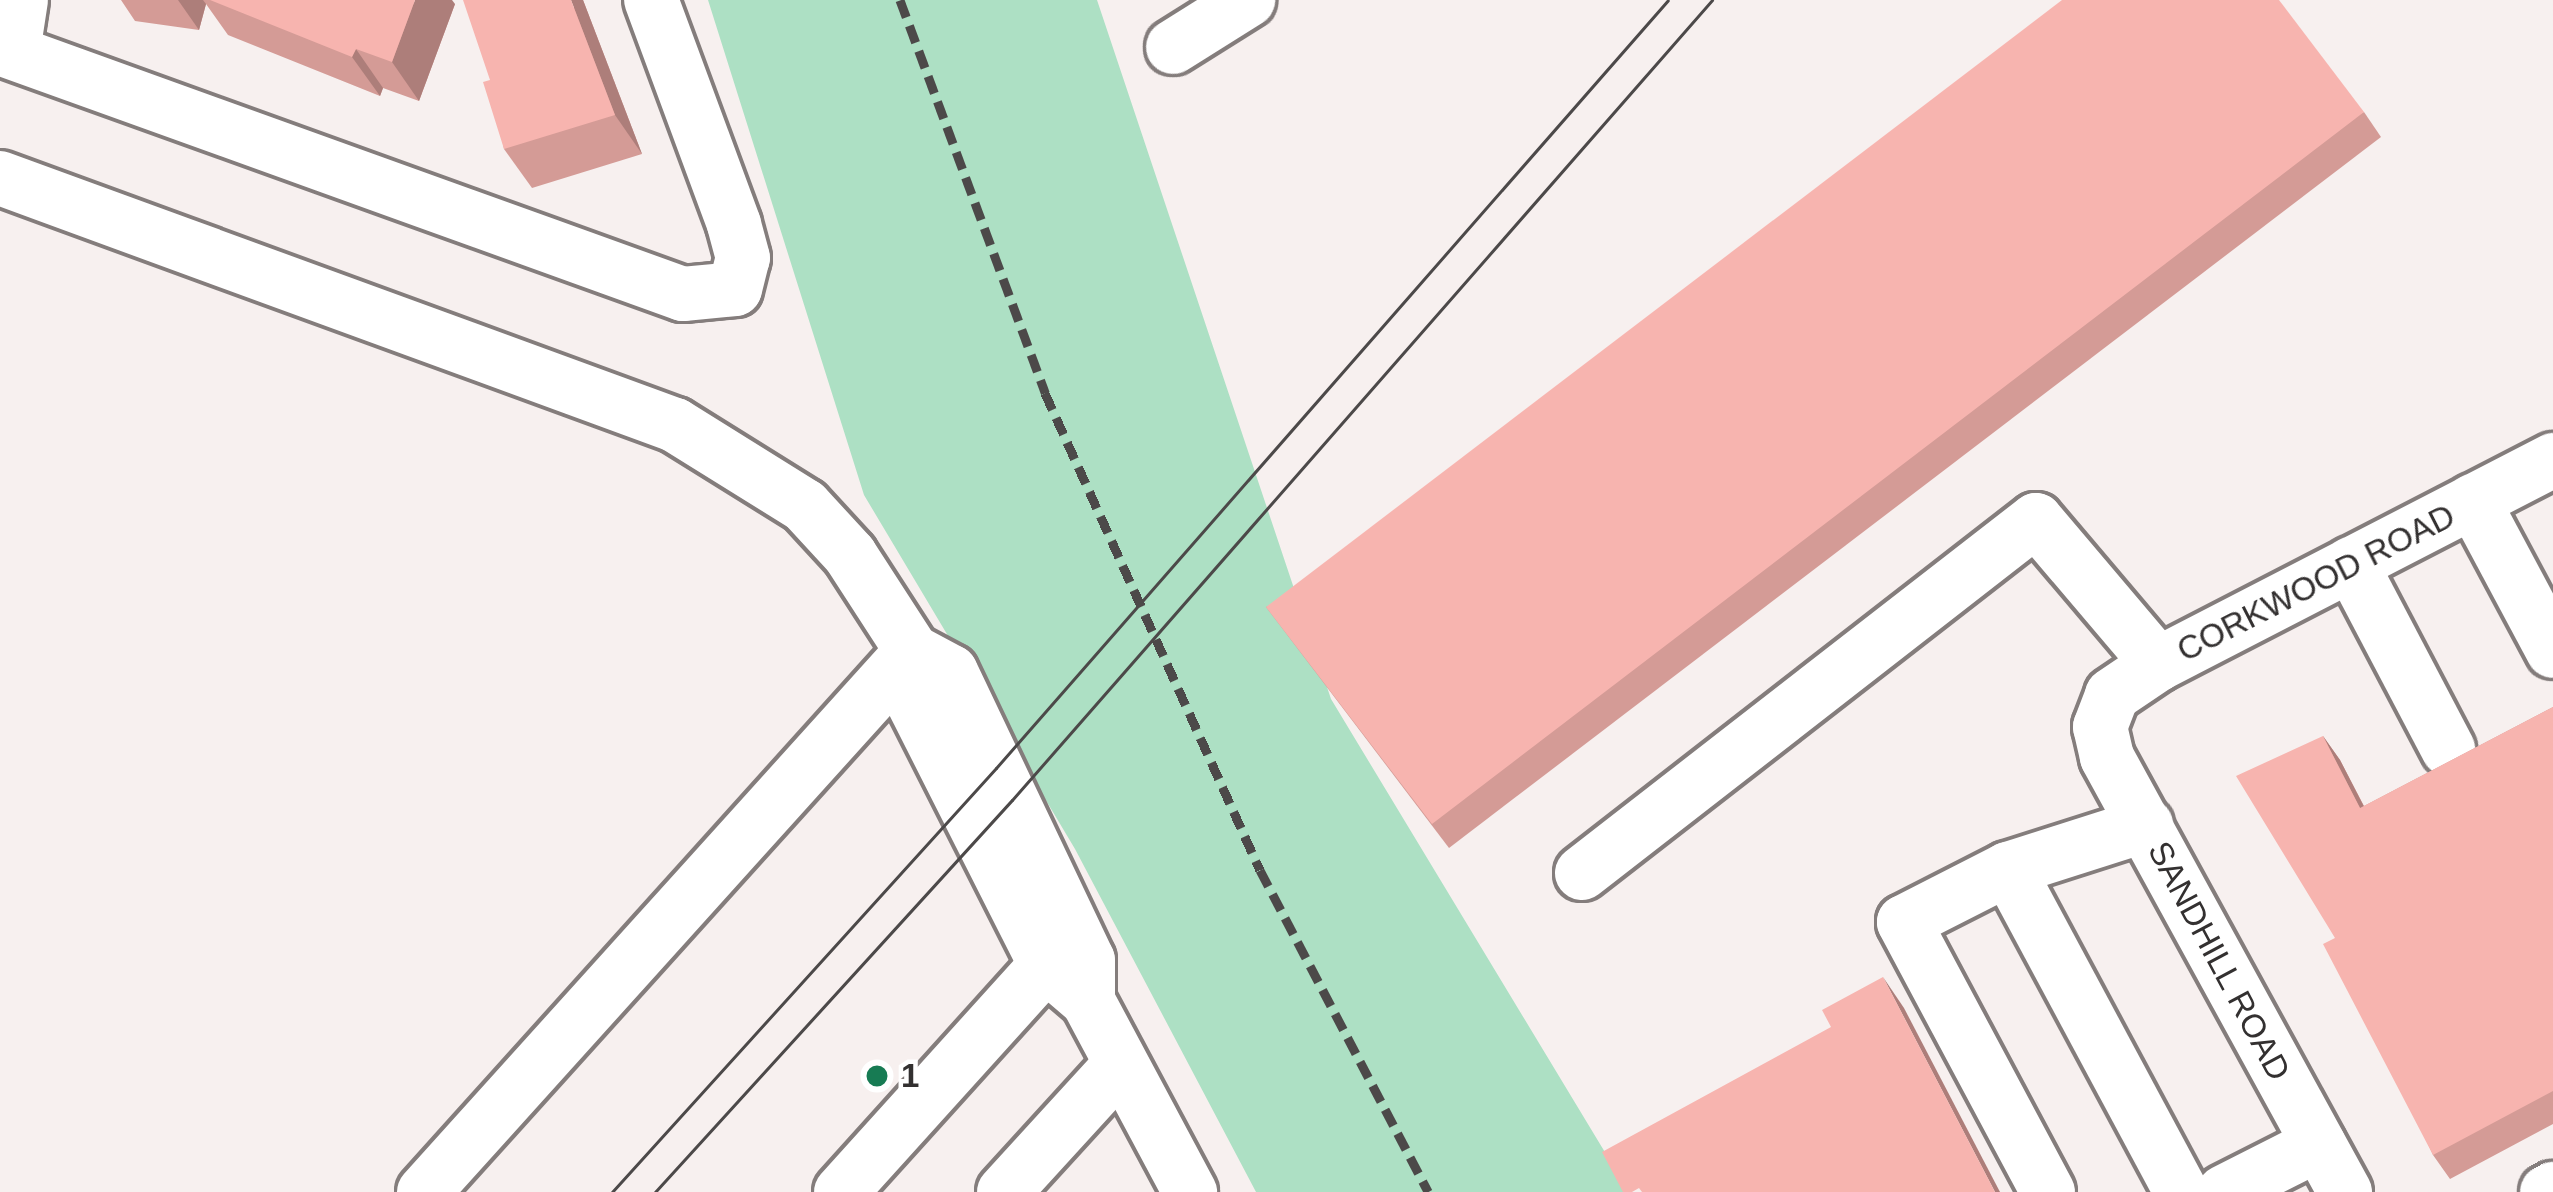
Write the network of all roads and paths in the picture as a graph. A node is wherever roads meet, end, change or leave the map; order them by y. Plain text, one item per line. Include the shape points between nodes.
1 (21, 0) edge
2 (651, 0) edge
3 (1248, 0) edge
4 (1173, 46) dead end
5 (6, 50) edge
6 (0, 178) edge
7 (2553, 460) edge
8 (2473, 501) junction
9 (2351, 564) junction
10 (912, 651) junction
11 (2553, 651) edge
12 (2158, 664) junction
13 (2100, 727) joint
14 (2448, 749) dead end
15 (2146, 825) junction
16 (2008, 869) junction
17 (1582, 874) dead end
18 (1046, 965) junction
19 (1088, 1001) junction
20 (1121, 1064) junction
21 (2319, 1144) junction
22 (424, 1192) edge
23 (841, 1192) edge
24 (1004, 1192) edge
25 (1190, 1192) edge
26 (2048, 1192) edge
27 (2181, 1192) edge
28 (2224, 1192) edge
29 (2345, 1192) edge

1 - 5 street
2 - 5 street via 734,224 743,258 734,289 683,293
3 - 4 street
6 - 10 street via 675,425 805,506 850,555
7 - 8 street, CORKWOOD ROAD
8 - 9 street, CORKWOOD ROAD
8 - 11 street
9 - 12 street, CORKWOOD ROAD
9 - 14 street
10 - 18 street via 911,698
10 - 19 street via 951,673 1088,960
10 - 22 street
12 - 13 street, CORKWOOD ROAD via 2112,695
12 - 17 street via 2036,520
13 - 15 street, SANDHILL ROAD
15 - 16 street
15 - 21 street, SANDHILL ROAD
16 - 26 street via 1904,922
16 - 27 street
18 - 19 street
18 - 23 street
19 - 20 street
20 - 24 street
20 - 25 street
21 - 28 street
21 - 29 street, SANDHILL ROAD

